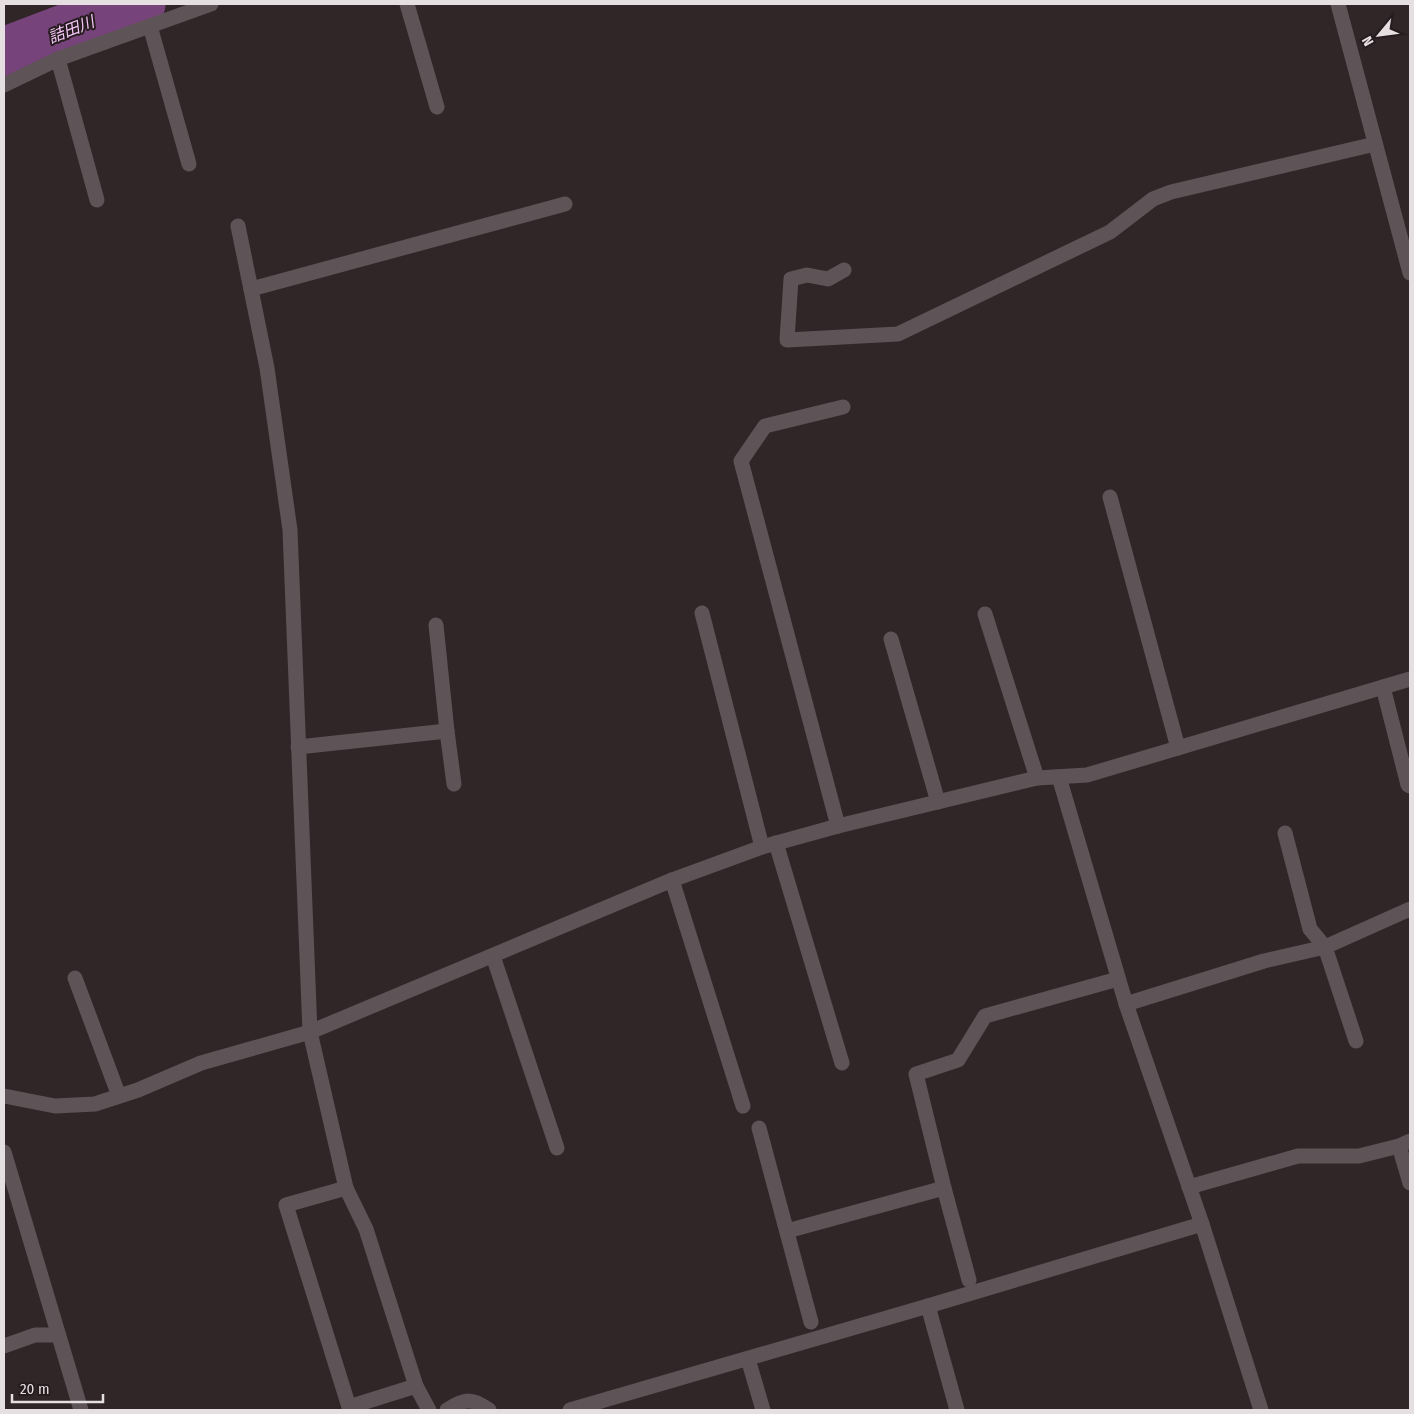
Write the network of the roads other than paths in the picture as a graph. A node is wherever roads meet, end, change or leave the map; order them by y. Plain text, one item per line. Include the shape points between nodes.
1 (211, 4) edge
2 (407, 4) edge
3 (1338, 4) edge
4 (150, 26) junction
5 (58, 59) junction
6 (4, 85) edge
7 (437, 107) dead end
8 (1375, 144) junction
9 (189, 164) dead end
10 (98, 200) dead end
11 (565, 204) dead end
12 (238, 226) dead end
13 (844, 270) dead end
14 (1410, 273) edge
15 (251, 289) junction
16 (843, 407) dead end
17 (1110, 497) dead end
18 (702, 613) dead end
19 (984, 614) dead end
20 (436, 625) dead end
21 (891, 639) dead end
22 (1410, 679) edge
23 (1382, 687) junction
24 (447, 731) junction
25 (298, 746) junction
26 (1178, 748) junction
27 (1059, 777) junction
28 (1037, 778) junction
29 (454, 784) dead end
30 (1410, 786) edge
31 (938, 802) junction
32 (838, 826) junction
33 (1285, 834) dead end
34 (769, 845) junction
35 (672, 880) junction
36 (1410, 910) edge
37 (1324, 947) junction
38 (494, 956) junction
39 (75, 978) dead end
40 (1118, 979) junction
41 (1126, 1004) junction
42 (310, 1032) junction
43 (1356, 1041) dead end
44 (842, 1063) dead end
45 (119, 1096) junction
46 (5, 1099) edge
47 (743, 1106) dead end
48 (759, 1128) dead end
49 (1404, 1144) edge
50 (558, 1148) dead end
51 (4, 1152) edge
52 (1410, 1183) edge
53 (1189, 1187) junction
54 (346, 1188) junction
55 (944, 1188) junction
56 (1202, 1224) junction
57 (787, 1231) junction
58 (969, 1280) dead end
59 (928, 1306) junction
60 (811, 1322) dead end
61 (58, 1335) junction
62 (4, 1346) edge
63 (748, 1359) junction
64 (416, 1386) junction
65 (81, 1410) edge
66 (429, 1410) edge
67 (447, 1410) edge
68 (489, 1410) edge
69 (570, 1410) edge
70 (763, 1410) edge
71 (957, 1410) edge
72 (1262, 1410) edge

1 - 4 street
2 - 7 street
3 - 8 street
4 - 5 street
4 - 9 street
5 - 6 street
5 - 10 street
8 - 13 street via 1153,199 1110,232 898,334 787,340 791,279 807,275 828,279
8 - 14 street
11 - 15 street
12 - 15 street
15 - 25 street via 267,368 290,530
16 - 32 street via 765,426 741,460
17 - 26 street
18 - 34 street
19 - 28 street
20 - 24 street
21 - 31 street
22 - 23 street
23 - 26 street
23 - 30 street
24 - 25 street
24 - 29 street
25 - 42 street
26 - 27 street via 1088,775
27 - 28 street
27 - 40 street
28 - 31 street
31 - 32 street
32 - 34 street
33 - 37 street via 1310,929
34 - 35 street
34 - 44 street
35 - 38 street
35 - 47 street
36 - 37 street
37 - 41 street via 1264,961
37 - 43 street
38 - 42 street
38 - 50 street
39 - 45 street
40 - 41 street
40 - 55 street via 985,1016 958,1060 916,1074
41 - 53 street
42 - 45 street via 201,1063
42 - 54 street
45 - 46 street via 95,1104 55,1106
48 - 57 street
49 - 52 street
49 - 53 street via 1359,1156 1298,1156
51 - 61 street
53 - 56 street
54 - 64 street via 366,1229
54 - 64 street via 286,1204 349,1407
55 - 57 street
55 - 58 street
56 - 59 street
56 - 72 street
57 - 60 street
59 - 63 street
59 - 71 street
61 - 62 street via 35,1335
61 - 65 street
63 - 69 street
63 - 70 street
64 - 66 street
67 - 68 street via 460,1401 477,1402

